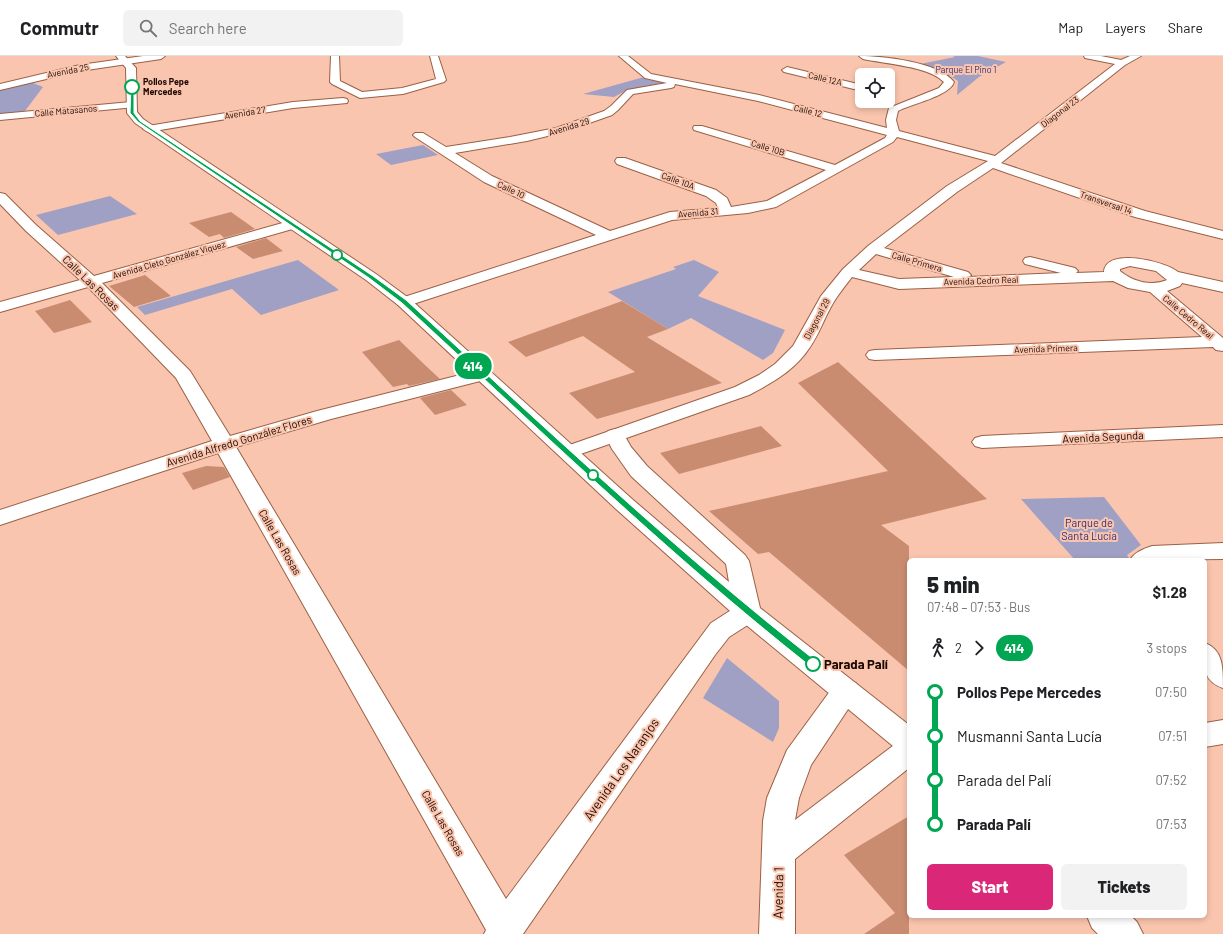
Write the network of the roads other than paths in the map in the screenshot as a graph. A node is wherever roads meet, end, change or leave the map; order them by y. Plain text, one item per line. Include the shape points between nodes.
1 (161, 56) edge
2 (335, 56) edge
3 (434, 56) edge
4 (624, 56) edge
5 (863, 56) edge
6 (1088, 56) edge
7 (1137, 56) edge
8 (122, 59) edge
9 (1122, 63) junction
10 (788, 70) dead end
11 (684, 83) junction
12 (855, 86) edge
13 (0, 87) edge
14 (895, 95) dead end
15 (917, 100) junction
16 (343, 101) dead end
17 (131, 105) junction
18 (0, 117) edge
19 (698, 128) dead end
20 (148, 129) junction
21 (894, 133) junction
22 (419, 135) dead end
23 (443, 151) junction
24 (621, 161) dead end
25 (994, 162) junction
26 (837, 169) junction
27 (0, 197) edge
28 (726, 211) junction
29 (291, 225) junction
30 (1223, 235) edge
31 (609, 236) junction
32 (873, 249) junction
33 (1030, 261) dead end
34 (923, 264) junction
35 (848, 272) junction
36 (1116, 276) junction
37 (1173, 276) junction
38 (1090, 277) junction
39 (984, 281) junction
40 (92, 282) junction
41 (899, 284) junction
42 (1153, 287) junction
43 (1223, 287) edge
44 (404, 302) junction
45 (0, 307) edge
46 (1220, 344) edge
47 (875, 355) dead end
48 (482, 375) junction
49 (1223, 431) edge
50 (615, 435) junction
51 (982, 442) dead end
52 (224, 444) junction
53 (568, 452) junction
54 (0, 518) edge
55 (1223, 552) edge
56 (1145, 558) edge
57 (748, 612) junction
58 (1207, 656) edge
59 (1223, 678) edge
60 (846, 691) junction
61 (1223, 732) edge
62 (1207, 735) edge
63 (907, 740) edge
64 (907, 753) edge
65 (778, 852) junction
66 (1106, 918) edge
67 (504, 932) edge
68 (777, 934) edge
69 (1124, 934) edge

1 - 8 street, Avenida 25
2 - 3 street via 335,82 356,94 365,95 403,91 441,79
4 - 11 street, Calle 12 via 648,76
5 - 15 street via 929,70 949,82 948,86
6 - 9 street
7 - 9 street, Diagonal 23
8 - 13 street, Avenida 25
8 - 17 street via 131,68
9 - 25 street, Diagonal 23
10 - 12 street, Calle 12A
11 - 21 street, Calle 12 via 759,98
11 - 23 street, Avenida 29 via 630,92 616,108 606,114 549,133
14 - 15 street
15 - 21 street via 893,110 891,120
16 - 20 street, Avenida 27 via 293,105
17 - 18 street, Calle Matasanos
17 - 20 street via 132,113
19 - 26 street, Calle 10B
20 - 29 street
21 - 25 street, Calle 12
21 - 26 street, Avenida 31 via 889,140
22 - 23 street, Calle 10
23 - 31 street, Calle 10 via 488,179
24 - 28 street, Calle 10A via 711,193 722,202
25 - 30 street, Transversal 14 via 1140,214
25 - 32 street, Diagonal 29 via 952,189
26 - 28 street, Avenida 31 via 771,204
27 - 40 street, Calle Las Rosas
28 - 31 street, Avenida 31 via 670,216
29 - 40 street, Avenida Cleto González Víquez
29 - 44 street via 371,277
31 - 44 street, Avenida 31
32 - 34 street, Calle Primera
32 - 35 street, Diagonal 29
33 - 38 street
34 - 39 street, Calle Primera
34 - 41 street
35 - 41 street, Avenida Cedro Real
35 - 50 street, Diagonal 29 via 827,299 799,350 766,379 718,400
36 - 37 street via 1112,272 1115,265 1130,262 1160,268
36 - 38 street, Avenida Cedro Real
36 - 42 street via 1132,284
37 - 42 street via 1174,283 1169,286
37 - 43 street
38 - 39 street, Avenida Cedro Real
39 - 41 street, Avenida Cedro Real
40 - 45 street, Avenida Cleto González Víquez
40 - 52 street, Calle Las Rosas via 184,375
42 - 46 street, Calle Cedro Real
44 - 48 street
46 - 47 street, Avenida Primera
48 - 52 street, Avenida Alfredo González Flores via 324,415
48 - 53 street
49 - 51 street, Avenida Segunda
50 - 53 street, Diagonal 29
50 - 57 street via 639,471 737,561
52 - 54 street, Avenida Alfredo González Flores
52 - 67 street, Calle Las Rosas
53 - 57 street
55 - 56 street via 1152,554
57 - 60 street
57 - 67 street, Avenida Los Naranjos via 720,630 706,648
58 - 59 street
60 - 63 street
60 - 65 street, Avenida 1 via 798,758 783,798
61 - 62 street
64 - 65 street
65 - 68 street, Avenida 1
66 - 69 street

